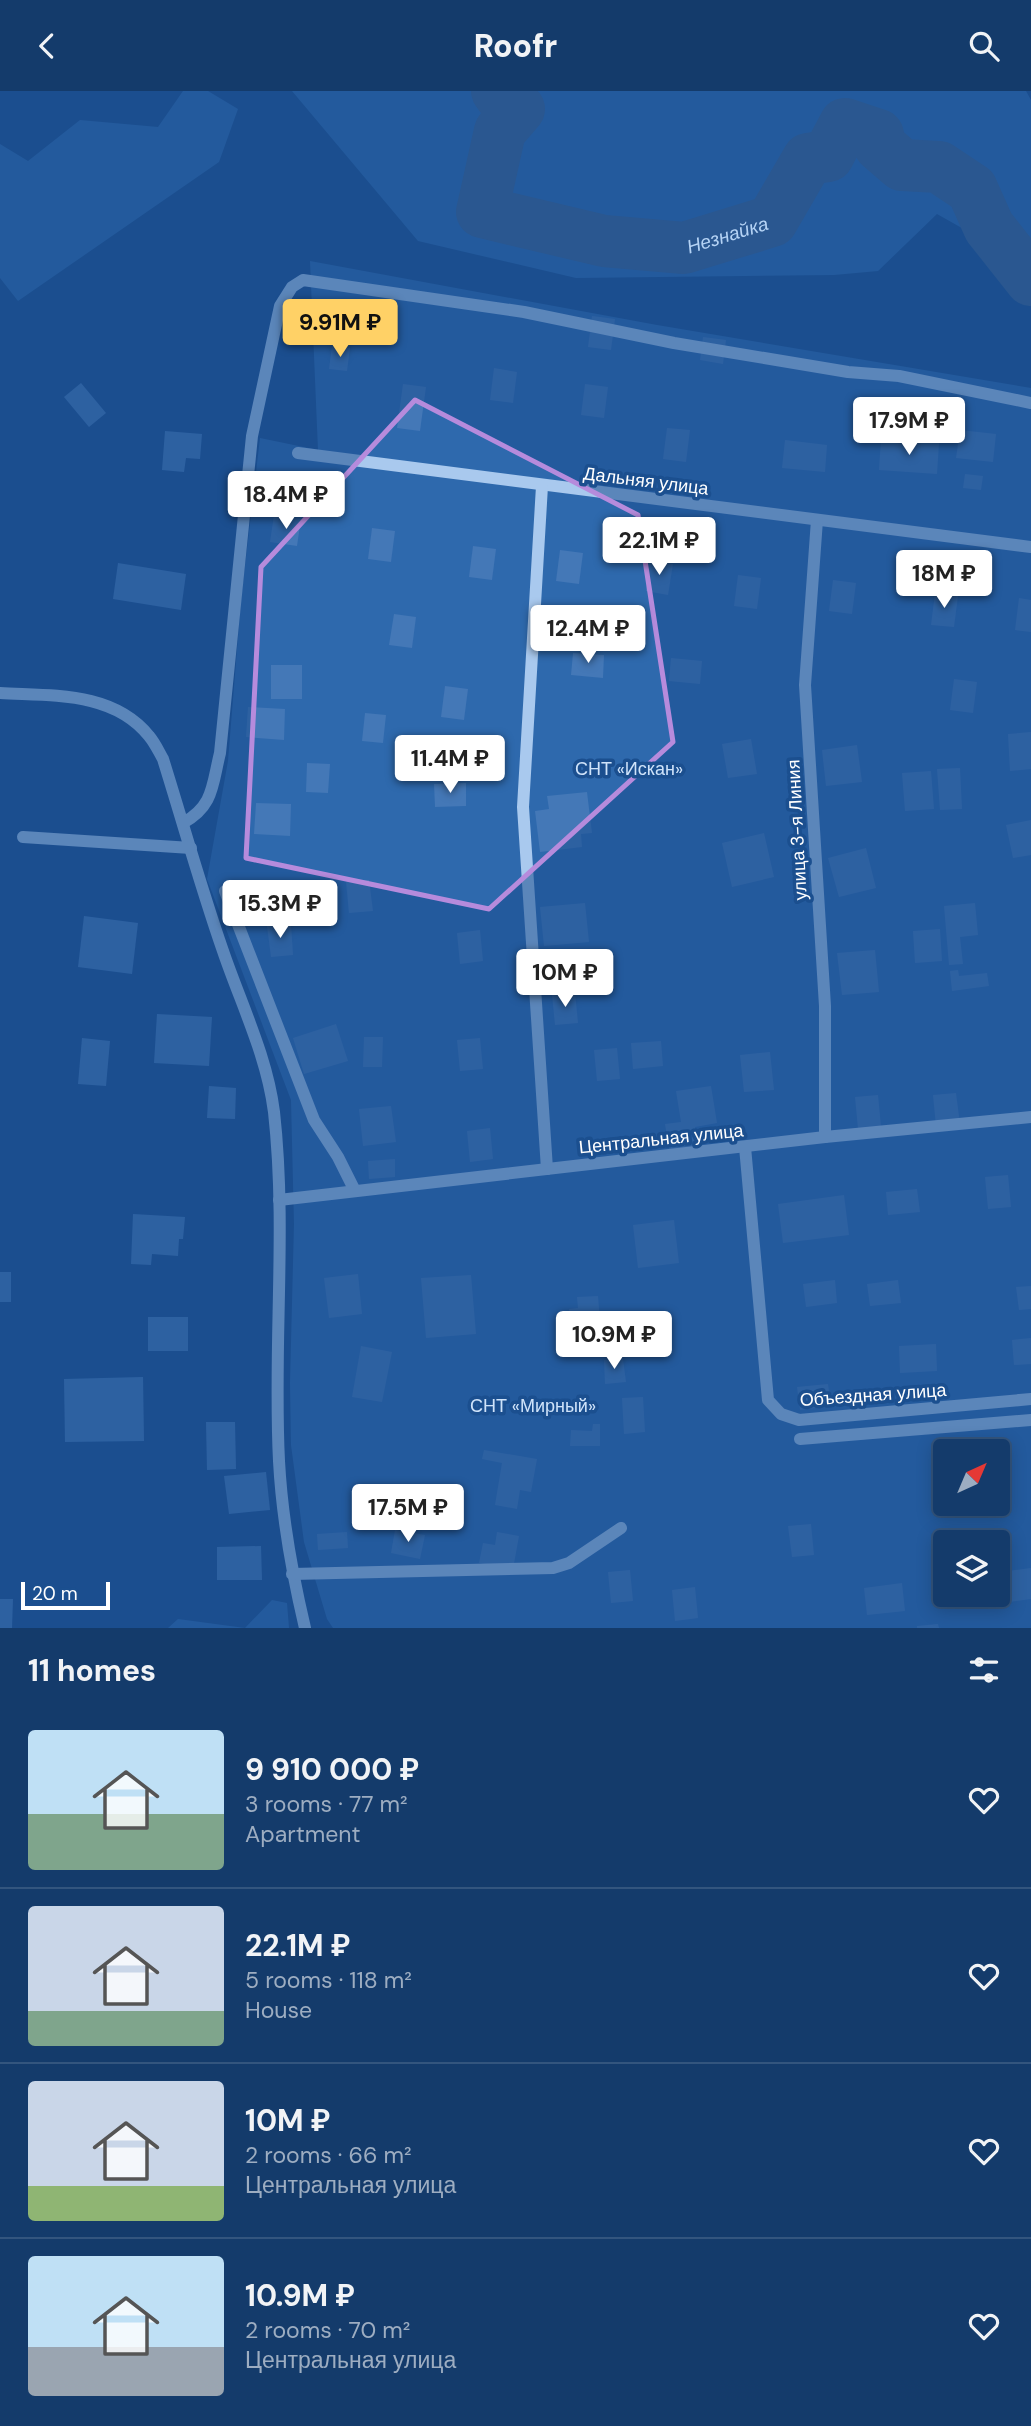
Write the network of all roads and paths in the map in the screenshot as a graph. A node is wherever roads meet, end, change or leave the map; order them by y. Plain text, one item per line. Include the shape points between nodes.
1 (1031, 403) edge
2 (298, 453) dead end
3 (542, 486) junction
4 (817, 520) junction
5 (1031, 547) edge
6 (0, 693) edge
7 (183, 823) junction
8 (23, 837) dead end
9 (191, 848) junction
10 (225, 891) dead end
11 (1031, 1117) edge
12 (825, 1137) junction
13 (745, 1147) junction
14 (547, 1169) junction
15 (355, 1191) junction
16 (279, 1199) junction
17 (1031, 1399) edge
18 (1031, 1420) edge
19 (800, 1439) dead end
20 (621, 1528) dead end
21 (292, 1574) junction
22 (304, 1628) edge

1 - 7 street via 899,376 674,343 524,312 303,280 292,286 280,306 252,436 220,753 207,803
2 - 3 street, Дальняя улица
3 - 4 street, Дальняя улица
3 - 14 street via 523,807
4 - 5 street, Дальняя улица
4 - 12 street, улица 3-я Линия via 805,685 825,1006
6 - 7 street via 102,702 126,715 149,735 163,759
7 - 9 street
8 - 9 street
9 - 16 street via 269,1082
10 - 15 street via 314,1120
11 - 12 street, Центральная улица
12 - 13 street, Центральная улица
13 - 14 street, Центральная улица
13 - 17 street, Объездная улица via 768,1400 781,1414 799,1420
14 - 15 street, Центральная улица
15 - 16 street, Центральная улица
16 - 21 street via 279,1461
18 - 19 street
20 - 21 street via 569,1563 553,1568
21 - 22 street

